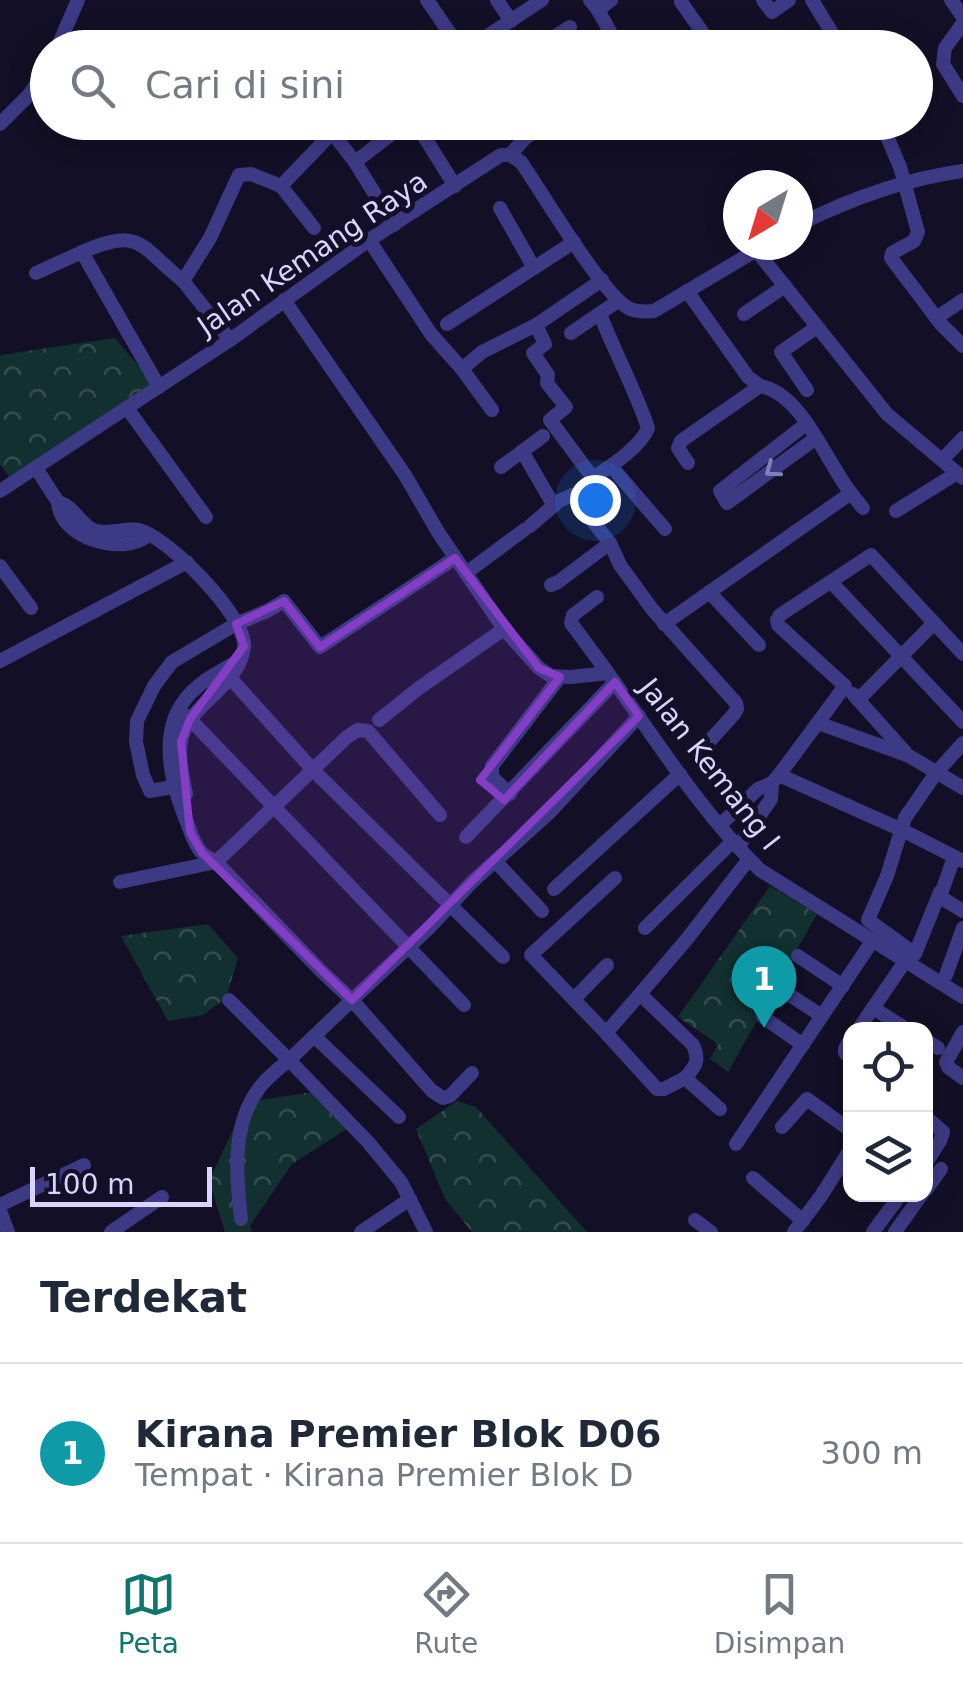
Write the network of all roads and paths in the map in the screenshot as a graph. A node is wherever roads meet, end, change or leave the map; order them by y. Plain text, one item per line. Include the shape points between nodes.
1 (78, 0) edge
2 (427, 0) edge
3 (497, 0) edge
4 (542, 0) edge
5 (611, 0) edge
6 (763, 0) edge
7 (789, 0) edge
8 (812, 0) edge
9 (950, 0) edge
10 (681, 2) edge
11 (594, 5) edge
12 (963, 20) edge
13 (510, 21) junction
14 (570, 27) dead end
15 (66, 30) edge
16 (448, 30) edge
17 (496, 30) edge
18 (565, 30) edge
19 (609, 30) edge
20 (701, 30) edge
21 (830, 30) edge
22 (30, 95) edge
23 (963, 96) edge
24 (0, 124) edge
25 (318, 140) edge
26 (338, 140) edge
27 (384, 140) edge
28 (427, 140) edge
29 (523, 140) edge
30 (888, 140) edge
31 (510, 155) junction
32 (355, 162) junction
33 (963, 171) edge
34 (905, 184) junction
35 (281, 186) junction
36 (454, 186) junction
37 (500, 208) dead end
38 (813, 218) edge
39 (394, 225) junction
40 (314, 228) dead end
41 (369, 240) junction
42 (574, 242) junction
43 (82, 252) junction
44 (740, 260) edge
45 (768, 260) edge
46 (534, 268) junction
47 (36, 273) dead end
48 (602, 280) junction
49 (184, 281) junction
50 (785, 286) junction
51 (687, 291) junction
52 (284, 300) junction
53 (963, 300) edge
54 (618, 301) junction
55 (600, 314) junction
56 (744, 314) dead end
57 (936, 318) junction
58 (447, 324) dead end
59 (536, 325) junction
60 (817, 327) junction
61 (571, 334) dead end
62 (230, 340) junction
63 (963, 346) edge
64 (462, 368) junction
65 (760, 386) junction
66 (159, 387) junction
67 (807, 390) dead end
68 (127, 408) junction
69 (492, 410) dead end
70 (806, 424) junction
71 (543, 436) dead end
72 (816, 438) junction
73 (963, 438) edge
74 (522, 451) junction
75 (942, 460) junction
76 (688, 462) dead end
77 (501, 466) dead end
78 (611, 466) junction
79 (36, 468) junction
80 (960, 476) edge
81 (0, 490) edge
82 (851, 493) junction
83 (554, 506) junction
84 (863, 508) dead end
85 (896, 511) dead end
86 (206, 517) dead end
87 (665, 530) dead end
88 (610, 543) junction
89 (455, 558) junction
90 (187, 562) junction
91 (0, 566) edge
92 (466, 573) junction
93 (830, 582) junction
94 (551, 585) dead end
95 (708, 592) junction
96 (597, 597) dead end
97 (31, 608) dead end
98 (934, 623) junction
99 (236, 624) junction
100 (664, 624) junction
101 (504, 628) junction
102 (759, 645) dead end
103 (963, 654) edge
104 (900, 656) junction
105 (0, 662) edge
106 (226, 673) junction
107 (560, 677) junction
108 (612, 678) junction
109 (845, 686) junction
110 (858, 700) junction
111 (184, 714) junction
112 (640, 716) junction
113 (379, 720) dead end
114 (963, 722) edge
115 (818, 723) junction
116 (963, 743) edge
117 (696, 756) dead end
118 (909, 756) junction
119 (313, 770) junction
120 (936, 773) junction
121 (680, 774) junction
122 (775, 779) junction
123 (179, 786) junction
124 (963, 788) edge
125 (510, 794) junction
126 (276, 807) junction
127 (440, 815) dead end
128 (720, 825) junction
129 (902, 830) junction
130 (466, 837) dead end
131 (740, 849) junction
132 (958, 859) edge
133 (216, 862) junction
134 (496, 862) junction
135 (615, 878) dead end
136 (120, 882) dead end
137 (554, 889) dead end
138 (940, 892) junction
139 (451, 905) junction
140 (542, 911) dead end
141 (963, 911) edge
142 (645, 928) dead end
143 (963, 928) edge
144 (873, 940) junction
145 (408, 948) junction
146 (798, 956) dead end
147 (502, 957) dead end
148 (906, 960) junction
149 (607, 966) dead end
150 (946, 975) dead end
151 (843, 986) junction
152 (780, 988) dead end
153 (640, 994) junction
154 (963, 996) edge
155 (229, 1000) dead end
156 (352, 1000) junction
157 (574, 1000) junction
158 (464, 1005) dead end
159 (874, 1008) junction
160 (822, 1016) junction
161 (763, 1017) dead end
162 (864, 1022) edge
163 (896, 1022) edge
164 (606, 1032) junction
165 (963, 1032) edge
166 (314, 1036) junction
167 (803, 1045) junction
168 (289, 1060) junction
169 (472, 1073) dead end
170 (686, 1078) junction
171 (963, 1078) edge
172 (720, 1108) dead end
173 (399, 1116) dead end
174 (933, 1123) edge
175 (843, 1125) edge
176 (782, 1127) dead end
177 (736, 1144) dead end
178 (933, 1152) edge
179 (843, 1161) edge
180 (84, 1166) dead end
181 (941, 1170) dead end
182 (752, 1178) dead end
183 (933, 1180) edge
184 (162, 1197) dead end
185 (410, 1199) junction
186 (895, 1202) edge
187 (917, 1202) edge
188 (0, 1208) edge
189 (241, 1220) dead end
190 (695, 1220) dead end
191 (799, 1227) edge
192 (6, 1232) edge
193 (110, 1232) edge
194 (360, 1232) edge
195 (426, 1232) edge
196 (711, 1232) edge
197 (873, 1232) edge
198 (895, 1232) edge

1 - 15 street
2 - 16 street
3 - 13 street
4 - 13 street
5 - 11 street
6 - 7 street via 772,12
8 - 21 street
9 - 12 street
10 - 20 street
11 - 19 street
12 - 23 street via 943,64
13 - 17 street
14 - 18 street
22 - 24 street
25 - 35 street
26 - 32 street
27 - 32 street
28 - 36 street
29 - 31 street
30 - 34 street
31 - 36 street, Jalan Kemang Raya
31 - 42 street
32 - 39 street
33 - 34 street
34 - 38 street
34 - 57 street via 918,236 891,258
35 - 40 street
35 - 49 street via 239,175
36 - 39 street, Jalan Kemang Raya
37 - 46 street
39 - 41 street, Jalan Kemang Raya
41 - 52 street, Jalan Kemang Raya
41 - 64 street
42 - 46 street
42 - 48 street
43 - 47 street
43 - 49 street via 130,240
43 - 66 street
44 - 51 street
45 - 50 street
46 - 58 street
48 - 54 street
48 - 59 street
49 - 62 street
50 - 56 street
50 - 60 street
51 - 54 street via 654,311
51 - 65 street
52 - 62 street, Jalan Kemang Raya
52 - 89 street
53 - 57 street
54 - 55 street
55 - 61 street
55 - 78 street via 648,428
57 - 63 street
59 - 64 street
59 - 78 street via 545,344 533,353 566,408 550,420 593,478
60 - 67 street via 781,352
60 - 75 street via 887,414
62 - 66 street, Jalan Kemang Raya
64 - 69 street
65 - 70 street via 778,392
65 - 76 street via 681,441 678,448
66 - 68 street, Jalan Kemang Raya
68 - 79 street, Jalan Kemang Raya
68 - 86 street
70 - 72 street
72 -> 70 street via 727,503 720,491
71 - 74 street
72 - 82 street
73 - 75 street
74 - 77 street
74 - 83 street
75 - 80 street
78 - 87 street
79 - 81 street, Jalan Kemang Raya
79 - 90 street via 66,524 92,535 141,530
80 - 85 street
82 - 84 street
82 - 95 street
83 - 88 street via 572,495
83 - 92 street
88 - 94 street
88 - 100 street
89 - 92 street
89 - 99 street via 320,647 284,601
90 - 99 street
90 - 105 street
91 - 97 street
92 - 101 street
93 - 98 street via 870,556
93 - 104 street
93 - 109 street via 777,620
95 - 100 street
95 - 102 street
96 - 108 street via 571,623
98 - 103 street
98 - 104 street
99 - 106 street via 244,646
99 - 123 street via 172,662 138,721 136,742 150,790
100 - 117 street via 736,703
101 - 107 street via 539,668
101 - 113 street
104 - 110 street
104 - 114 street
106 - 111 street via 192,692
106 - 119 street
107 - 108 street, Jalan Kemang I
107 - 125 street via 492,766 492,777
108 - 112 street, Jalan Kemang I
108 - 125 street
109 - 110 street
109 - 115 street
110 - 118 street
111 - 123 street via 169,749
111 - 126 street
112 - 121 street, Jalan Kemang I
112 - 134 street
115 - 118 street
115 - 122 street
116 - 120 street
118 - 120 street
119 - 126 street
119 - 127 street via 347,736 368,731
119 - 139 street
120 - 124 street
120 - 129 street
121 - 128 street, Jalan Kemang I
121 - 137 street
122 - 128 street
122 - 129 street
122 - 131 street via 771,799
123 - 133 street via 202,853
125 - 130 street
126 - 133 street
126 - 145 street
128 - 131 street, Jalan Kemang I
129 - 132 street
129 - 138 street via 868,920 915,954
131 - 142 street
131 - 144 street, Jalan Kemang I via 770,878
131 - 153 street via 687,940
132 - 138 street
133 - 136 street
133 - 156 street
134 - 139 street
134 - 140 street
135 - 157 street via 531,955
138 - 141 street
139 - 145 street
139 - 147 street
143 - 150 street
144 - 148 street, Jalan Kemang I
144 - 151 street
145 - 156 street
145 - 158 street
146 - 151 street
148 - 154 street, Jalan Kemang I
148 - 159 street
149 - 157 street
151 - 160 street
152 - 160 street
153 - 164 street
153 - 170 street via 693,1044 697,1065
155 - 168 street
156 - 166 street
156 - 169 street via 443,1098
157 - 164 street
159 - 162 street
159 - 163 street
160 - 167 street
161 - 167 street
164 - 170 street via 656,1089
165 - 171 street via 946,1062
166 - 168 street
166 - 173 street
167 - 177 street
168 - 185 street via 381,1156
168 - 189 street via 248,1108 236,1160
170 - 172 street
174 - 178 street via 943,1132
175 - 176 street via 806,1099
179 - 191 street
180 - 188 street
181 - 183 street
182 - 191 street
184 - 193 street
185 - 194 street
185 - 195 street
186 - 197 street
187 - 198 street
188 - 192 street
190 - 196 street

